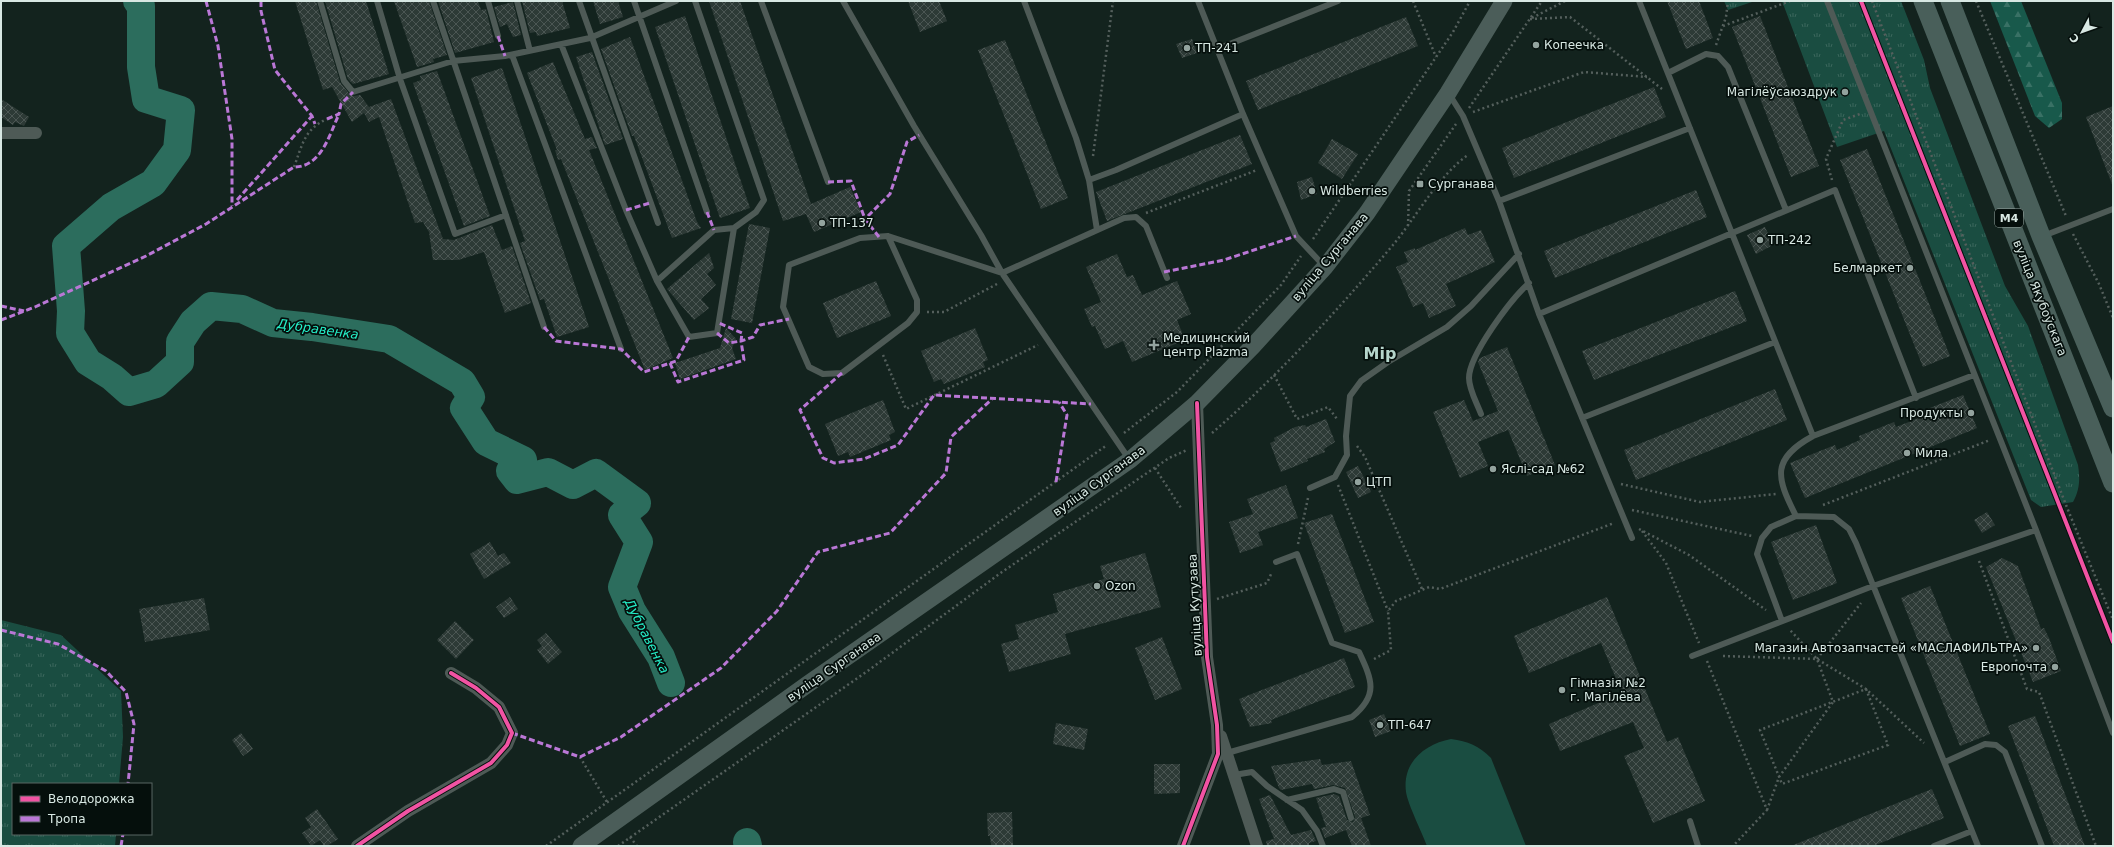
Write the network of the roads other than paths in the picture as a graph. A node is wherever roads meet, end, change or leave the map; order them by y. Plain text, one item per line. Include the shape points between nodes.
1 (320, 1) edge
2 (377, 1) edge
3 (433, 1) edge
4 (488, 1) edge
5 (517, 1) edge
6 (579, 1) edge
7 (634, 1) edge
8 (676, 1) edge
9 (695, 1) edge
10 (761, 1) edge
11 (843, 1) edge
12 (1024, 1) edge
13 (1198, 1) edge
14 (1338, 1) edge
15 (1504, 1) edge
16 (1639, 1) edge
17 (1826, 1) edge
18 (1923, 1) edge
19 (1950, 1) edge
20 (639, 18) junction
21 (498, 36) dead end
22 (590, 38) junction
23 (561, 44) junction
24 (1217, 49) junction
25 (530, 52) junction
26 (512, 55) junction
27 (453, 61) junction
28 (1668, 73) junction
29 (400, 79) junction
30 (1448, 92) junction
31 (1243, 114) junction
32 (1690, 128) junction
33 (1, 133) edge
34 (36, 133) dead end
35 (1089, 180) junction
36 (828, 182) dead end
37 (1499, 200) junction
38 (2113, 209) edge
39 (1786, 210) junction
40 (707, 212) dead end
41 (506, 215) junction
42 (658, 223) dead end
43 (734, 228) junction
44 (1097, 230) junction
45 (1732, 232) junction
46 (888, 236) junction
47 (2041, 236) junction
48 (1519, 254) junction
49 (1325, 267) junction
50 (1002, 273) junction
51 (1167, 278) dead end
52 (657, 281) junction
53 (1529, 283) junction
54 (1539, 314) junction
55 (544, 326) dead end
56 (1775, 342) junction
57 (621, 349) dead end
58 (1974, 375) junction
59 (1916, 398) junction
60 (1197, 403) junction
61 (2113, 408) edge
62 (1481, 414) dead end
63 (1582, 418) junction
64 (1813, 436) junction
65 (1130, 460) junction
66 (2113, 483) edge
67 (1310, 488) road end
68 (1796, 516) junction
69 (2036, 530) junction
70 (1632, 538) dead end
71 (1276, 562) road end
72 (1873, 586) junction
73 (1782, 621) junction
74 (1692, 656) dead end
75 (451, 673) dead end
76 (2111, 722) edge
77 (1217, 725) junction
78 (2113, 733) edge
79 (1227, 753) junction
80 (1945, 762) junction
81 (1234, 775) junction
82 (1287, 800) junction
83 (1351, 818) dead end
84 (1690, 821) dead end
85 (1972, 831) junction
86 (357, 846) edge
87 (581, 846) edge
88 (1183, 846) edge
89 (1257, 846) edge
90 (1323, 846) edge
91 (1698, 846) edge
92 (1934, 846) edge
93 (1978, 846) edge
94 (2042, 846) edge

1 - 29 lane via 344,81 354,92
2 - 29 lane
3 - 27 lane
4 - 21 lane
5 - 25 lane
6 - 22 lane
7 - 20 lane
8 - 20 lane
9 - 43 lane via 764,200 756,212
10 - 36 lane
11 - 50 lane
12 - 35 lane via 1076,138
13 - 24 lane
14 - 24 lane
15 - 30 main road, вуліца Сурганава
16 - 28 lane
17 - 58 lane
18 - 66 main road, вуліца Якубоўскага / М4
19 - 47 main road, вуліца Якубоўскага / М4
20 - 22 lane
20 - 40 lane
22 - 23 lane
22 - 42 lane
23 - 25 lane
23 - 52 lane via 626,210
24 - 31 lane
25 - 26 lane
26 - 27 lane
26 - 57 lane
27 - 29 lane
27 - 41 lane
28 - 32 lane
28 - 39 lane via 1706,54 1718,56 1728,67
29 - 41 lane via 455,234
30 - 37 lane via 1463,116
30 - 49 main road, вуліца Сурганава via 1367,213
31 - 35 lane
31 - 49 lane via 1296,236
32 - 37 lane
32 - 45 lane
33 - 34 street
35 - 44 lane
37 - 48 lane
38 - 47 lane
39 - 45 lane
39 - 59 lane via 1835,190
41 - 55 lane
43 - 52 lane via 714,230
43 - 52 lane via 717,334 689,337
44 - 50 lane
44 - 51 lane via 1124,218 1136,217 1146,226
45 - 54 lane
45 - 56 lane
46 - 46 lane via 860,238 789,265 783,307 809,367 823,374 842,373 908,323 917,312 917,300
46 - 50 lane
47 - 61 main road, вуліца Якубоўскага / М4
48 - 53 lane
48 - 67 lane via 1472,306 1447,327 1361,381 1350,396 1346,431 1348,455 1335,477
49 - 60 main road, вуліца Сурганава
50 - 65 lane
53 - 54 lane
53 - 62 lane via 1509,303 1474,356 1469,379
54 - 63 lane
56 - 63 lane
56 - 64 lane
58 - 59 lane
58 - 69 lane
59 - 64 lane
60 - 65 main road, вуліца Сурганава
60 - 77 street, вуліца Кутузава via 1207,657
63 - 70 lane
64 - 68 lane via 1795,446 1785,457 1781,472 1784,493
65 - 87 main road, вуліца Сурганава
68 - 72 lane via 1834,517 1842,523 1856,543
68 - 73 lane via 1771,527 1762,538 1757,554
69 - 72 lane
69 - 76 lane
71 - 79 lane via 1297,554 1332,643 1359,652 1372,684 1369,698 1364,707 1352,717
72 - 73 lane
72 - 80 lane
73 - 74 lane via 1704,654
75 - 86 street via 476,688 499,707 512,733 507,745 491,763 408,810
76 - 78 lane
77 - 79 street
77 - 88 street, вуліца Кутузава via 1218,754
79 - 81 street
80 - 85 lane
80 - 94 lane via 1985,744 1996,744 2005,752
81 - 82 lane via 1252,772
81 - 89 street
82 - 83 lane via 1334,789 1343,792
82 - 90 lane via 1302,810 1317,831
84 - 91 lane
85 - 92 lane
85 - 93 lane

